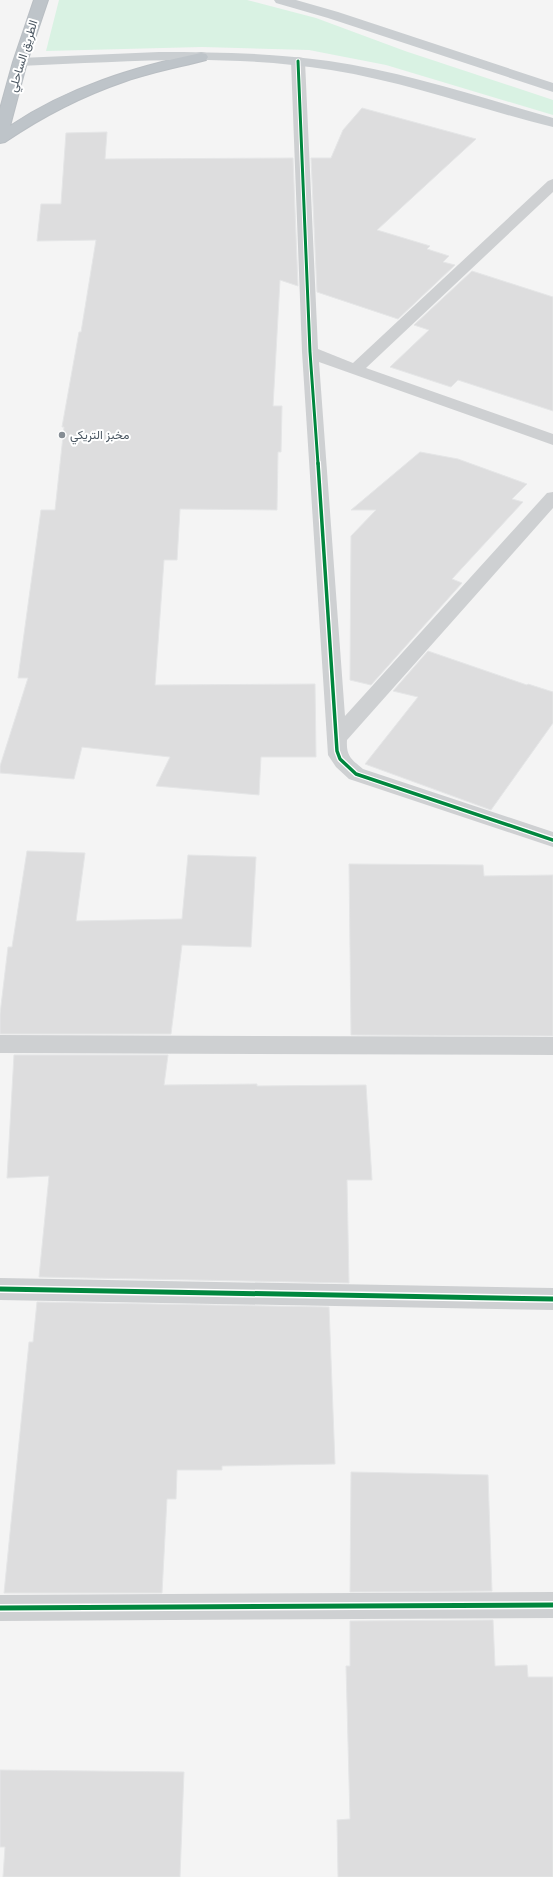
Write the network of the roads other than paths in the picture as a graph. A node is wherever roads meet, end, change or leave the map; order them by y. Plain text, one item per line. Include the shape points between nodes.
1 (41, 0) edge
2 (281, 0) edge
3 (27, 7) dead end
4 (33, 20) junction
5 (201, 57) junction
6 (298, 61) junction
7 (13, 62) junction
8 (553, 88) edge
9 (553, 123) edge
10 (0, 136) edge
11 (0, 139) edge
12 (553, 184) edge
13 (310, 352) junction
14 (355, 370) junction
15 (553, 440) edge
16 (553, 497) edge
17 (337, 738) junction
18 (553, 840) edge
19 (0, 1044) edge
20 (553, 1046) edge
21 (0, 1289) edge
22 (553, 1299) edge
23 (553, 1605) edge
24 (0, 1608) edge

1 - 4 highway, الطريق الساحلي
2 - 8 main road
3 - 4 highway
4 - 7 highway, الطريق الساحلي
5 - 6 main road via 250,57
5 - 7 main road
5 - 11 highway via 146,69 88,89 31,117
6 - 9 main road via 387,76
6 - 13 street
7 - 10 highway, الطريق الساحلي
12 - 14 street
13 - 14 street
13 - 17 street
14 - 15 street
16 - 17 street
17 - 18 street via 338,755 356,774
19 - 20 street
21 - 22 street
23 - 24 street

